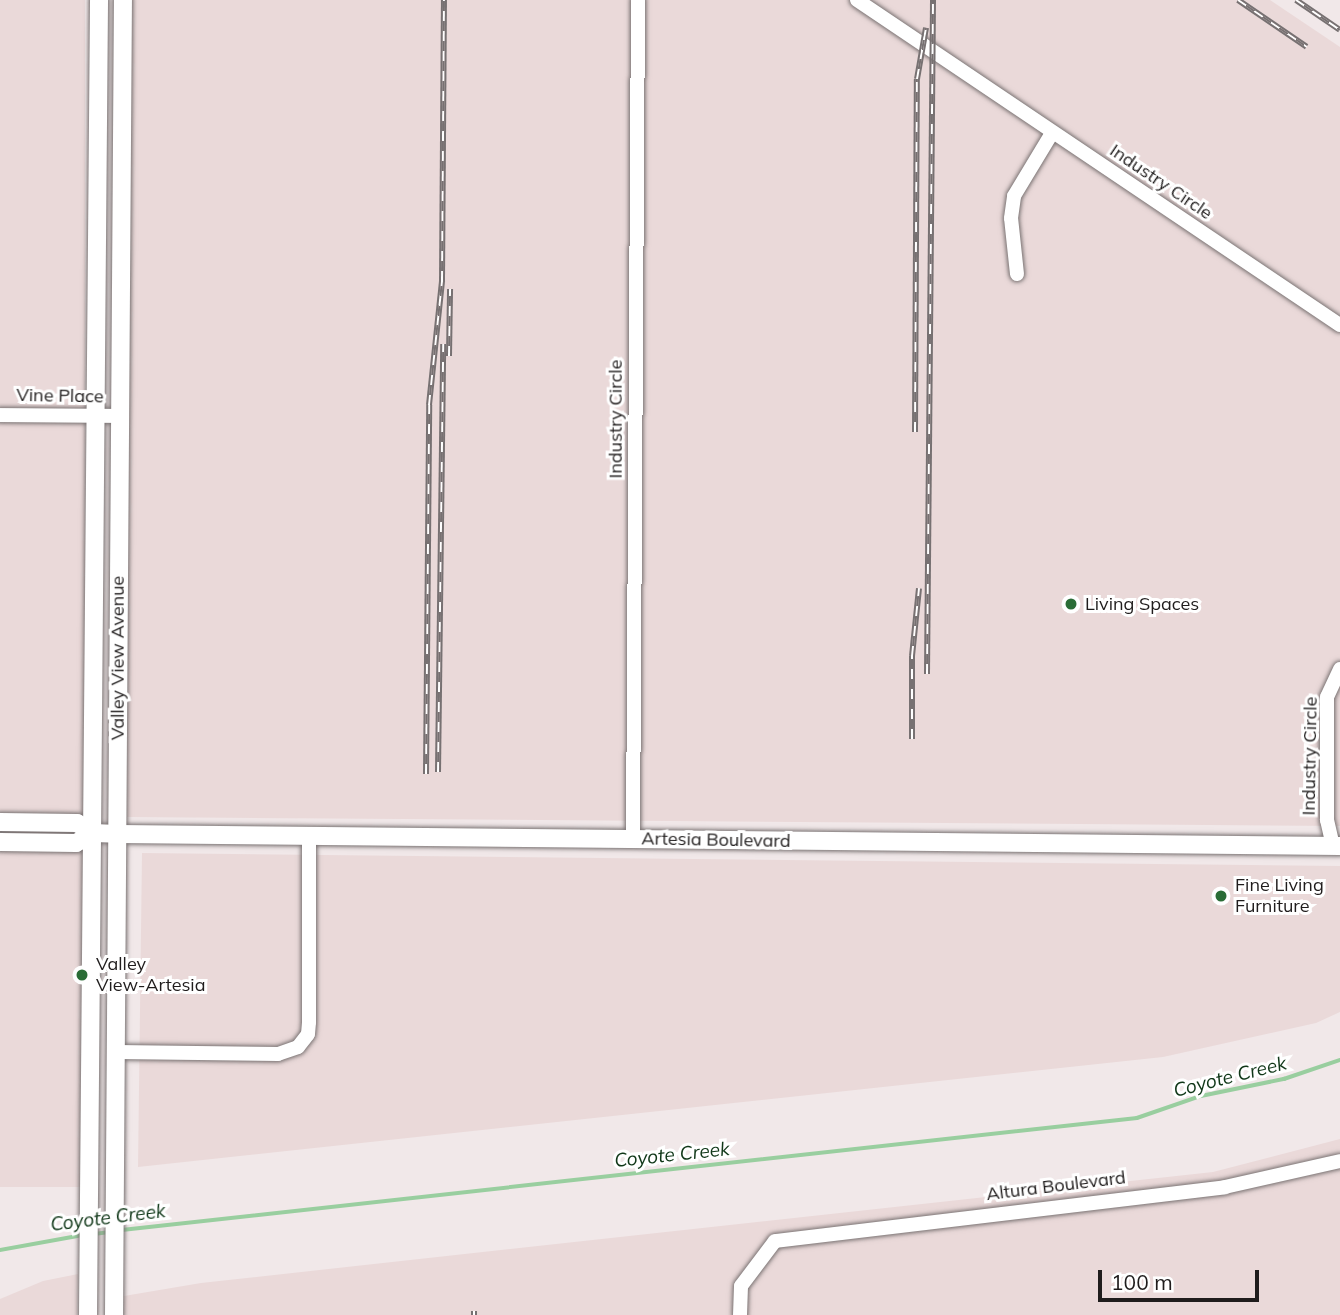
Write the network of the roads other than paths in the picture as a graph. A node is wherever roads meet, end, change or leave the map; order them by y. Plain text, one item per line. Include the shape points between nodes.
1 (99, 0) edge
2 (123, 0) edge
3 (638, 0) edge
4 (857, 0) edge
5 (1052, 133) junction
6 (1017, 274) dead end
7 (1340, 325) edge
8 (0, 415) edge
9 (96, 416) junction
10 (120, 416) junction
11 (119, 614) junction
12 (94, 615) junction
13 (1340, 669) edge
14 (0, 822) edge
15 (93, 833) junction
16 (118, 834) junction
17 (309, 836) junction
18 (633, 839) junction
19 (0, 842) edge
20 (1336, 846) edge
21 (117, 1052) junction
22 (1340, 1161) edge
23 (88, 1315) edge
24 (114, 1315) edge
25 (740, 1315) edge

1 - 9 main road, Valley View Avenue
2 - 10 main road, Valley View Avenue
3 - 18 street, Industry Circle
4 - 5 street, Industry Circle
5 - 6 street via 1014,196 1011,218
5 - 7 street, Industry Circle
8 - 9 street, Vine Place
9 - 10 street, Vine Place
9 - 12 main road, Valley View Avenue
10 - 11 main road, Valley View Avenue
11 - 12 main road
11 - 16 main road, Valley View Avenue
12 - 15 main road, Valley View Avenue
13 - 20 street, Industry Circle via 1327,696 1327,820
14 - 15 main road, Artesia Boulevard via 77,823
15 - 16 main road, Artesia Boulevard
15 - 19 main road, Artesia Boulevard via 76,843
15 - 23 main road, Valley View Avenue
16 - 17 main road, Artesia Boulevard
16 - 21 main road, Valley View Avenue
17 - 18 main road, Artesia Boulevard
17 - 21 street via 309,1022 308,1034 298,1047 278,1054
18 - 20 main road, Artesia Boulevard
21 - 24 main road, Valley View Avenue
22 - 25 street, Altura Boulevard via 1225,1187 775,1241 741,1286

